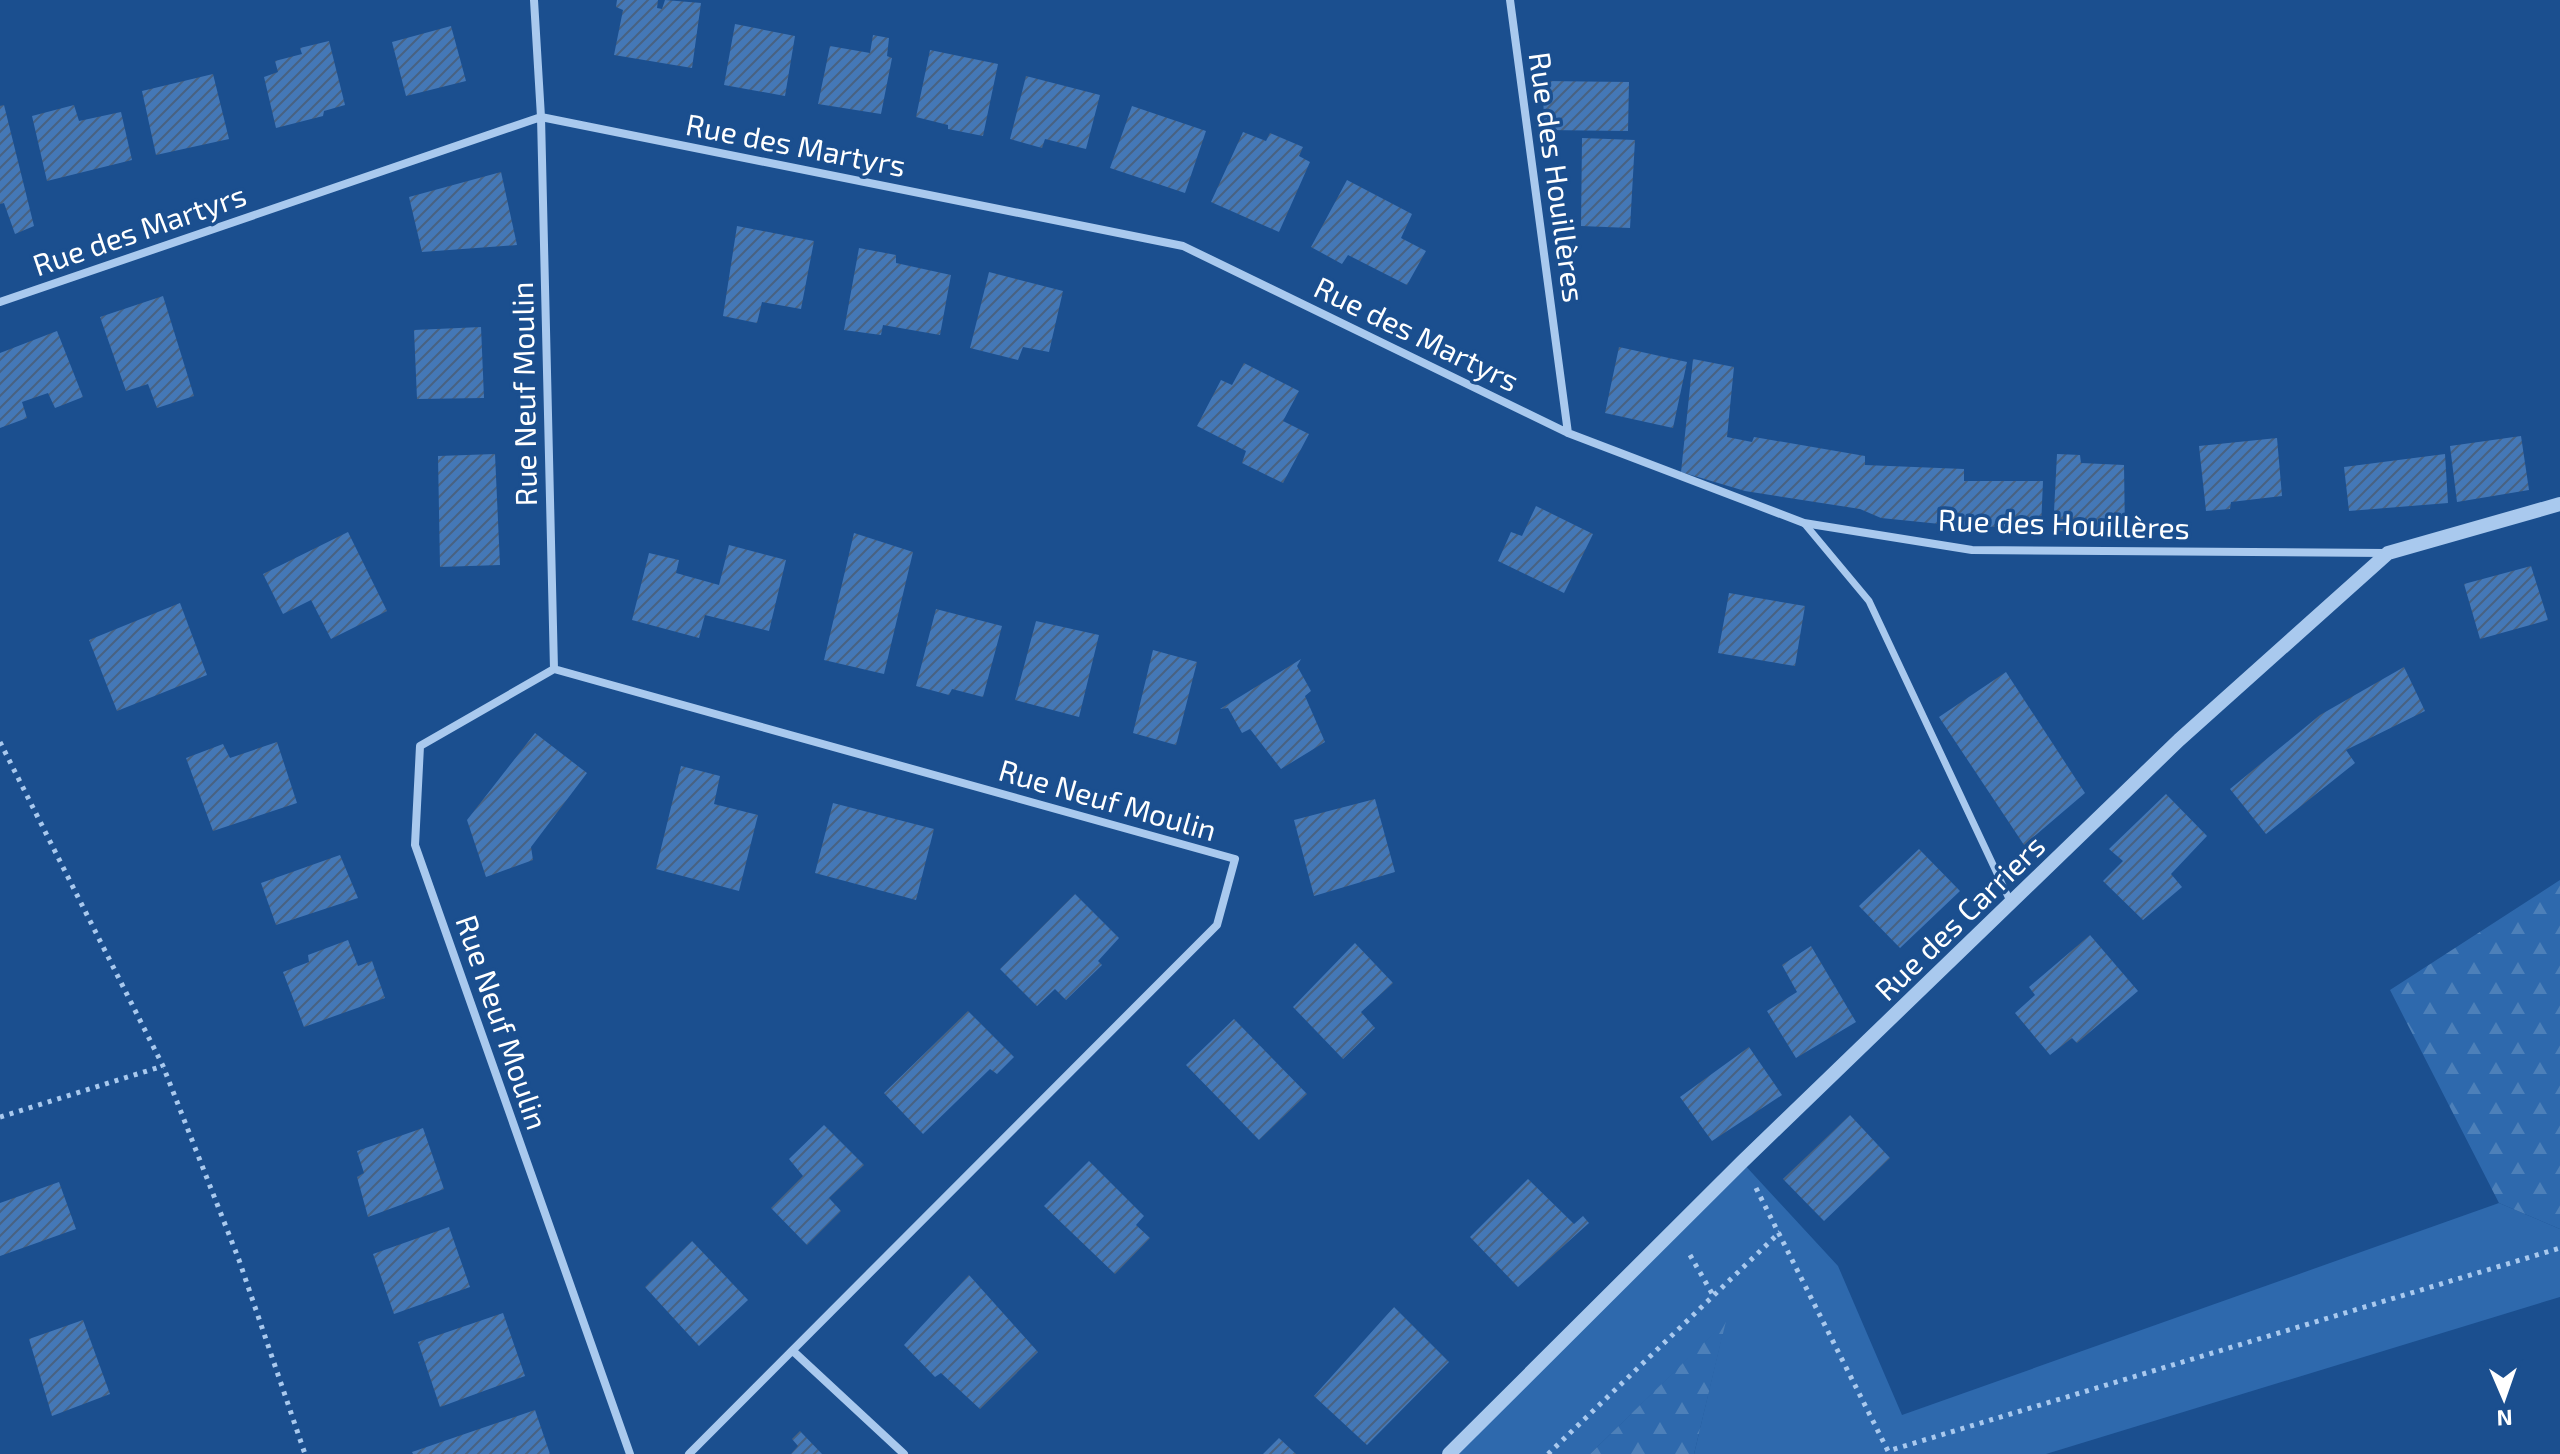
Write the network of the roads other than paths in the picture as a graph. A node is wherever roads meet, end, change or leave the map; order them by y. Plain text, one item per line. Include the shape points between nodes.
1 (534, 0) edge
2 (1510, 0) edge
3 (541, 117) junction
4 (0, 302) edge
5 (1568, 433) junction
6 (2560, 504) edge
7 (1804, 523) junction
8 (2388, 553) junction
9 (554, 669) junction
10 (2011, 903) junction
11 (793, 1351) junction
12 (630, 1454) edge
13 (689, 1454) edge
14 (904, 1454) edge
15 (1449, 1454) edge

1 - 3 street
2 - 5 street, Rue des Houillères
3 - 4 street, Rue des Martyrs
3 - 5 street, Rue des Martyrs via 1183,246
3 - 9 street, Rue Neuf Moulin
5 - 7 street, Rue des Houillères
6 - 8 street, Rue des Carriers
7 - 8 street, Rue des Houillères via 1972,550
7 - 10 street via 1869,601
8 - 10 street, Rue des Carriers via 2179,740
9 - 11 street, Rue Neuf Moulin via 1235,859 1217,925
9 - 12 street, Rue Neuf Moulin via 420,746 415,845
10 - 15 street, Rue des Carriers
11 - 13 street, Rue Neuf Moulin
11 - 14 street

